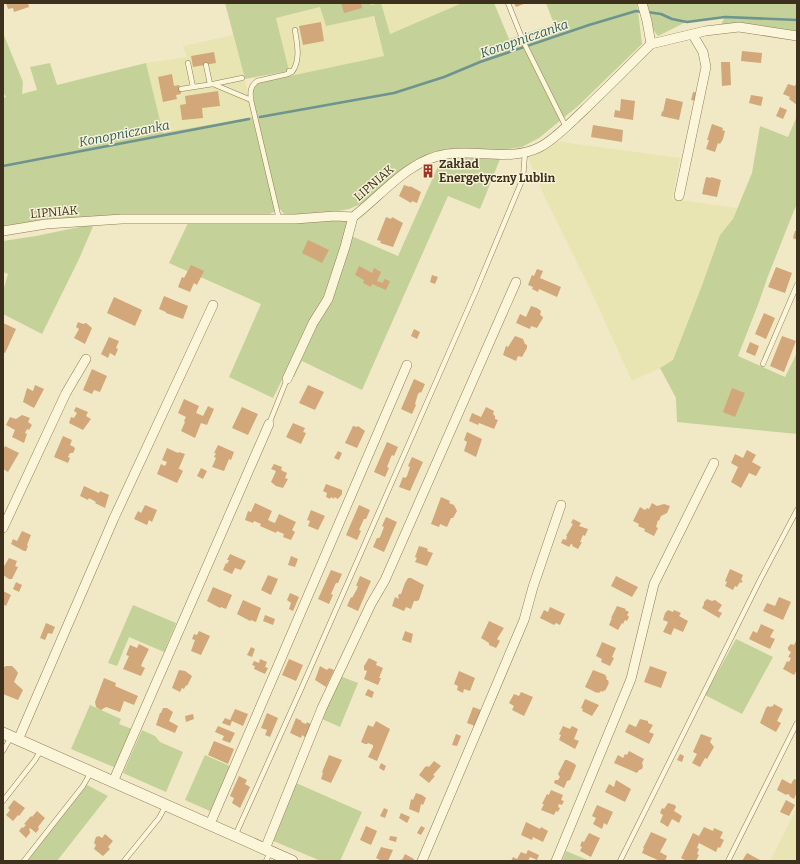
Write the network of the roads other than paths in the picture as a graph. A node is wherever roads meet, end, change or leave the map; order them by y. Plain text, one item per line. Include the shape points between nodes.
1 (508, 3) edge
2 (642, 3) edge
3 (295, 30) dead end
4 (693, 35) junction
5 (797, 36) edge
6 (651, 44) junction
7 (188, 63) dead end
8 (206, 65) dead end
9 (242, 78) dead end
10 (211, 84) junction
11 (193, 87) junction
12 (180, 89) dead end
13 (251, 100) junction
14 (566, 127) junction
15 (525, 153) junction
16 (679, 196) dead end
17 (353, 217) junction
18 (279, 219) junction
19 (3, 230) edge
20 (516, 282) dead end
21 (797, 284) edge
22 (213, 305) dead end
23 (86, 359) dead end
24 (763, 364) dead end
25 (407, 366) dead end
26 (287, 379) joint
27 (269, 424) joint
28 (714, 463) dead end
29 (561, 505) dead end
30 (797, 510) edge
31 (3, 528) edge
32 (797, 724) edge
33 (11, 736) edge
34 (41, 750) junction
35 (3, 751) edge
36 (92, 772) junction
37 (113, 782) junction
38 (3, 801) edge
39 (166, 805) junction
40 (210, 824) junction
41 (235, 836) junction
42 (267, 854) edge
43 (24, 861) edge
44 (124, 861) edge
45 (292, 861) edge
46 (422, 861) edge
47 (556, 861) edge
48 (620, 861) edge
49 (728, 861) edge

1 - 14 lane via 527,50
2 - 6 street
3 - 13 lane via 298,50 292,72 257,81 250,90
4 - 5 street via 739,27
4 - 6 street
4 - 16 street via 703,52 706,67
6 - 14 street, LIPNIAK
7 - 11 lane
8 - 10 lane
9 - 10 lane
10 - 11 lane
10 - 13 lane
11 - 12 lane
13 - 18 lane
14 - 15 street, LIPNIAK via 541,146
15 - 17 street, LIPNIAK via 515,155 461,152 432,158 403,173
15 - 41 lane via 523,178 475,293
17 - 18 street, LIPNIAK
17 - 26 street via 328,299 313,323
18 - 19 street, LIPNIAK via 122,219 46,224
20 - 42 street via 385,580 322,708
21 - 24 lane
22 - 33 street
23 - 31 street via 66,393
25 - 40 street
26 - 27 lane
27 - 37 street
28 - 47 street via 654,584 631,679
29 - 46 street via 524,620
30 - 48 lane
32 - 49 lane
33 - 34 street
33 - 35 lane
34 - 36 street
34 - 38 lane
36 - 37 street
36 - 43 lane via 87,782
37 - 39 street
39 - 40 street
39 - 44 lane via 156,822
40 - 41 street
41 - 42 street
42 - 45 street

